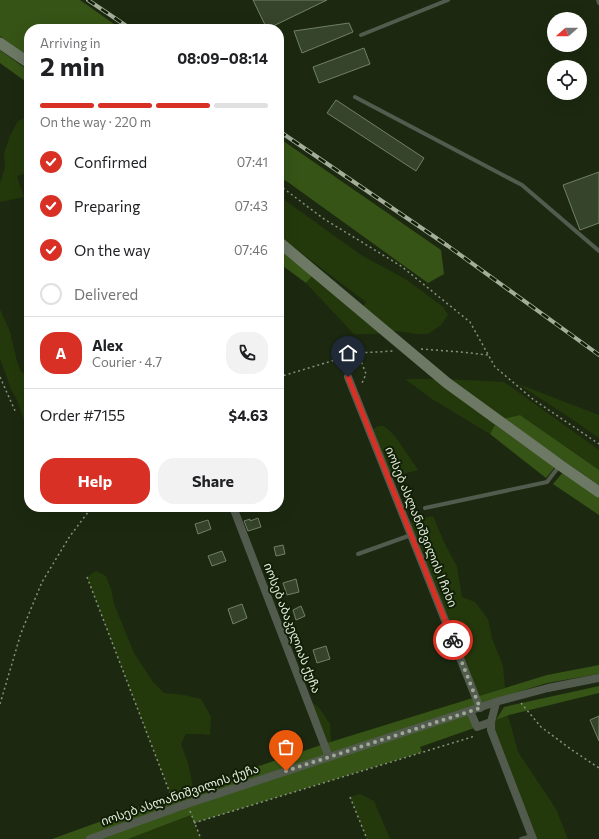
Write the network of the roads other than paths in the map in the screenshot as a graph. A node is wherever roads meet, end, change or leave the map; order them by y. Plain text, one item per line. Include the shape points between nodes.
1 (448, 0) edge
2 (361, 35) dead end
3 (0, 43) edge
4 (24, 60) edge
5 (355, 97) dead end
6 (284, 246) edge
7 (599, 251) edge
8 (348, 377) dead end
9 (560, 465) junction
10 (599, 492) edge
11 (425, 508) dead end
12 (235, 512) edge
13 (411, 535) junction
14 (358, 554) dead end
15 (599, 678) edge
16 (496, 703) junction
17 (480, 708) junction
18 (470, 711) junction
19 (490, 722) junction
20 (329, 757) junction
21 (533, 838) edge
22 (90, 839) edge
23 (521, 839) edge

1 - 2 lane
3 - 4 street
5 - 7 lane via 522,186
6 - 9 street via 447,382
8 - 13 street, იოსებ ასლანიშვილის I ჩიხი
9 - 10 street
9 - 11 lane via 546,482
12 - 20 street, იოსებ აბაკელიას ქუჩა
13 - 14 lane
13 - 17 street, იოსებ ასლანიშვილის I ჩიხი
15 - 16 street, იოსებ ასლანიშვილის ქუჩა via 548,688
16 - 17 street, იოსებ ასლანიშვილის ქუჩა
16 - 19 street
17 - 18 street, იოსებ ასლანიშვილის ქუჩა
18 - 19 street via 476,727
18 - 20 street, იოსებ ასლანიშვილის ქუჩა
19 - 21 street
20 - 22 street, იოსებ ასლანიშვილის ქუჩა
21 - 23 lane

